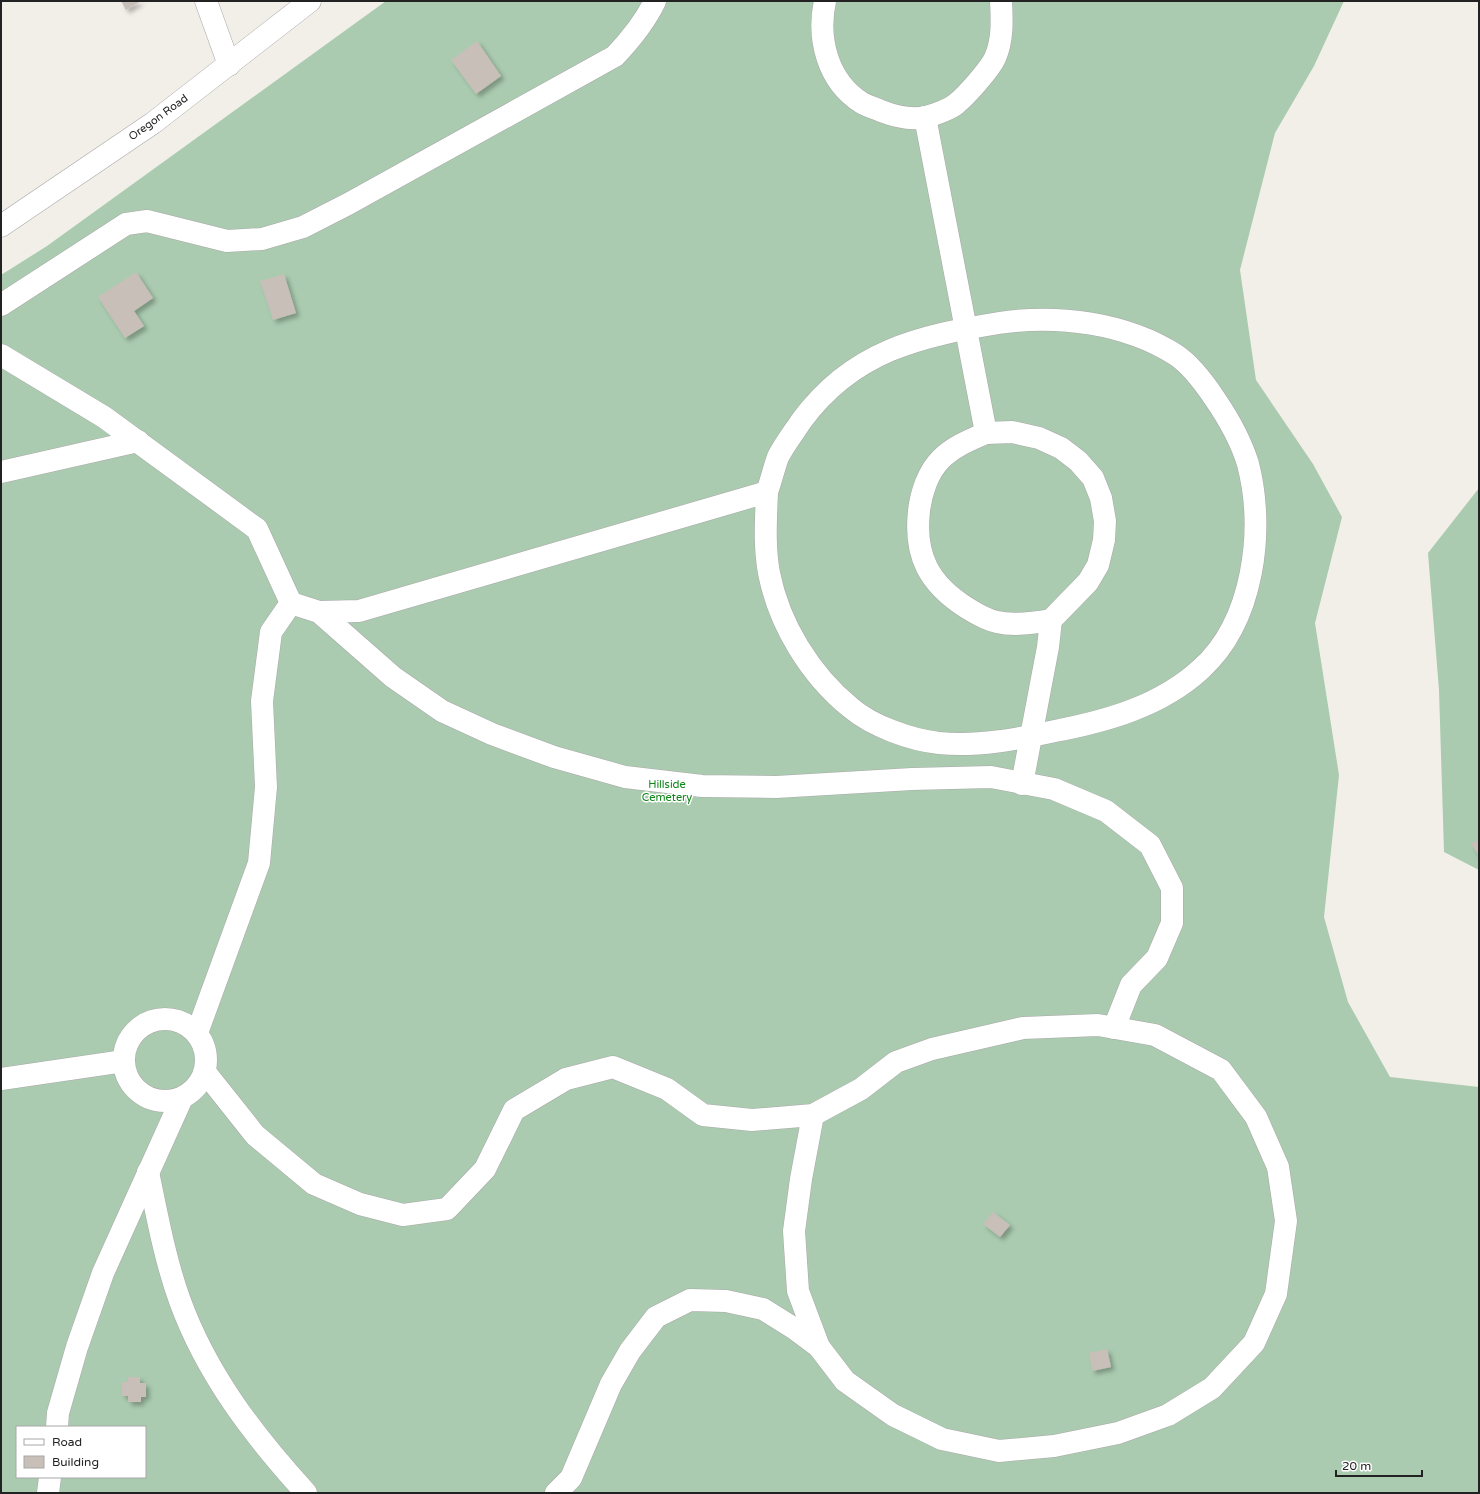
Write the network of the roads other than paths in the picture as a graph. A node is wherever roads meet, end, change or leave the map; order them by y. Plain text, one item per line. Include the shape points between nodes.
1 (206, 1) edge
2 (310, 1) edge
3 (655, 1) edge
4 (825, 1) edge
5 (1001, 1) edge
6 (229, 65) junction
7 (926, 117) junction
8 (1, 226) edge
9 (1, 305) edge
10 (966, 328) junction
11 (1, 355) edge
12 (986, 433) junction
13 (138, 441) junction
14 (1, 472) edge
15 (767, 492) junction
16 (291, 603) junction
17 (319, 612) junction
18 (1051, 620) junction
19 (1032, 736) junction
20 (1022, 784) junction
21 (1114, 1028) junction
22 (197, 1033) junction
23 (124, 1061) junction
24 (205, 1072) junction
25 (1, 1079) edge
26 (182, 1098) junction
27 (813, 1115) junction
28 (148, 1172) junction
29 (820, 1347) junction
30 (56, 1426) edge
31 (50, 1478) edge
32 (48, 1493) edge
33 (306, 1493) edge
34 (556, 1493) edge

1 - 6 street
2 - 6 street, Oregon Road
3 - 9 street via 632,38 615,56 303,227 262,239 227,241 148,221 126,224
4 - 7 street via 822,40 830,66 841,84 862,102 894,116
5 - 7 street via 1003,26 995,58 956,105
6 - 8 street, Oregon Road via 153,123
7 - 10 street
10 - 12 street
10 - 15 street via 928,336 884,352 852,370 818,398 779,456
10 - 19 street via 1013,321 1078,321 1135,335 1178,356 1206,386 1228,418 1247,462 1255,504 1255,545 1248,590 1227,639 1203,668 1171,692 1132,711 1085,725
11 - 13 street via 104,417
12 - 18 street via 1012,432 1039,438 1061,448 1078,461 1093,478 1101,498 1105,521 1098,565 1088,582
12 - 18 street via 958,445 941,459 928,480 920,504 920,553 932,577 949,596 972,611 996,622 1029,624
13 - 14 street
13 - 16 street via 257,529
15 - 17 street via 359,610
15 - 19 street via 765,534 769,572 779,610 799,648 822,680 853,710 892,732 938,743 979,743
16 - 17 street
16 - 22 street via 271,632 262,701 266,787 259,863
17 - 20 street via 393,677 442,711 492,734 554,757 625,777 702,786 776,787 990,777
18 - 19 street
19 - 20 street
20 - 21 street via 1054,789 1106,811 1150,845 1172,888 1172,923 1157,958 1131,985
21 - 27 street via 1098,1025 1022,1028 932,1049 896,1062 861,1089
21 - 29 street via 1155,1035 1220,1070 1256,1117 1278,1167 1286,1221 1276,1294 1254,1343 1212,1388 1168,1415 1118,1433 1054,1446 999,1451 942,1439 893,1415 845,1381
22 - 23 street via 176,1020 151,1021 131,1037
22 - 24 street via 204,1045 207,1059
23 - 25 street
23 - 26 street via 127,1074 134,1086 143,1094 155,1100 169,1101
24 - 26 street via 192,1092
24 - 27 street via 255,1135 314,1184 360,1204 403,1215 447,1209 485,1169 514,1110 566,1079 613,1067 667,1089 703,1115 752,1120
26 - 28 street
27 - 29 street via 794,1231 798,1291
28 - 30 street via 103,1273 77,1347
28 - 33 street via 162,1237 180,1301 205,1358 231,1402 273,1457
29 - 34 street via 763,1309 726,1301 690,1300 656,1317 626,1357 611,1384 571,1478
31 - 32 street

